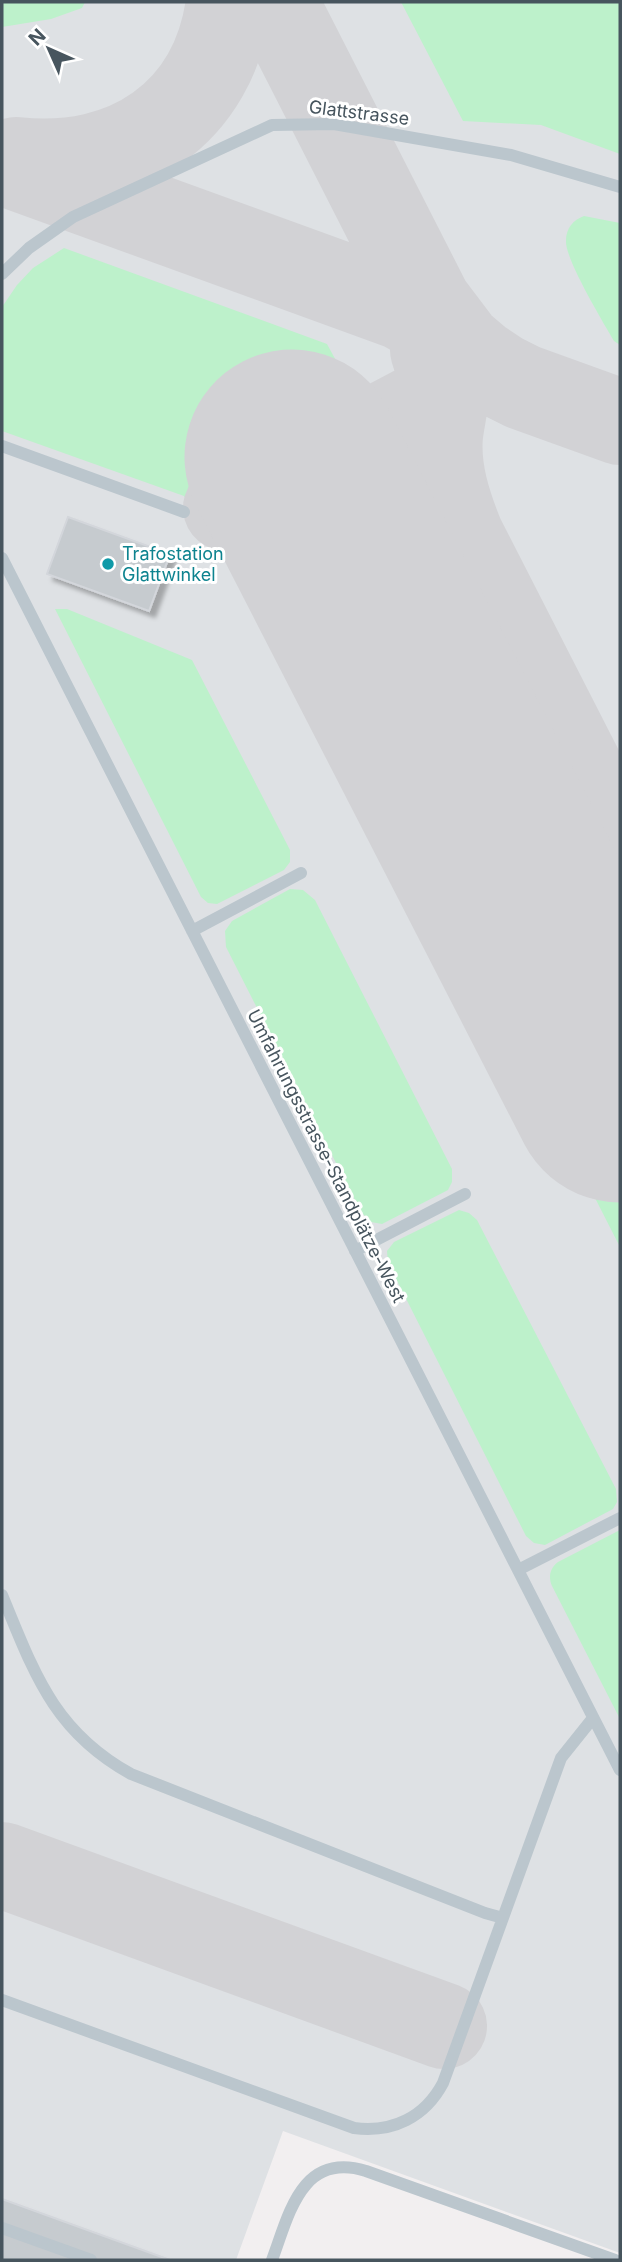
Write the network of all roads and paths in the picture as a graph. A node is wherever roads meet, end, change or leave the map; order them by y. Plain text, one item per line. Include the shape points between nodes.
1 (620, 187) edge
2 (2, 274) edge
3 (2, 446) edge
4 (184, 512) dead end
5 (2, 558) edge
6 (301, 873) dead end
7 (192, 931) junction
8 (465, 1194) dead end
9 (355, 1251) junction
10 (620, 1518) edge
11 (518, 1570) junction
12 (2, 1595) edge
13 (593, 1718) junction
14 (620, 1770) edge
15 (503, 1919) junction
16 (2, 2000) edge
17 (2, 2228) edge
18 (91, 2260) edge
19 (272, 2260) edge
20 (615, 2260) edge

1 - 2 lane, Glattstrasse via 511,155 334,124 272,125 73,218 29,248
3 - 4 lane
5 - 7 lane, Umfahrungsstrasse-Standplätze-West
6 - 7 lane
7 - 9 lane, Umfahrungsstrasse-Standplätze-West
8 - 9 lane
9 - 11 lane, Umfahrungsstrasse-Standplätze-West
10 - 11 lane
11 - 13 lane, Umfahrungsstrasse-Standplätze-West
12 - 15 lane via 34,1672 56,1709 85,1741 118,1767
13 - 14 lane, Umfahrungsstrasse-Standplätze-West
13 - 15 lane via 561,1758
15 - 16 lane via 438,2092 416,2115 387,2128 344,2125
17 - 18 lane
19 - 20 lane via 302,2188 323,2172 351,2167

